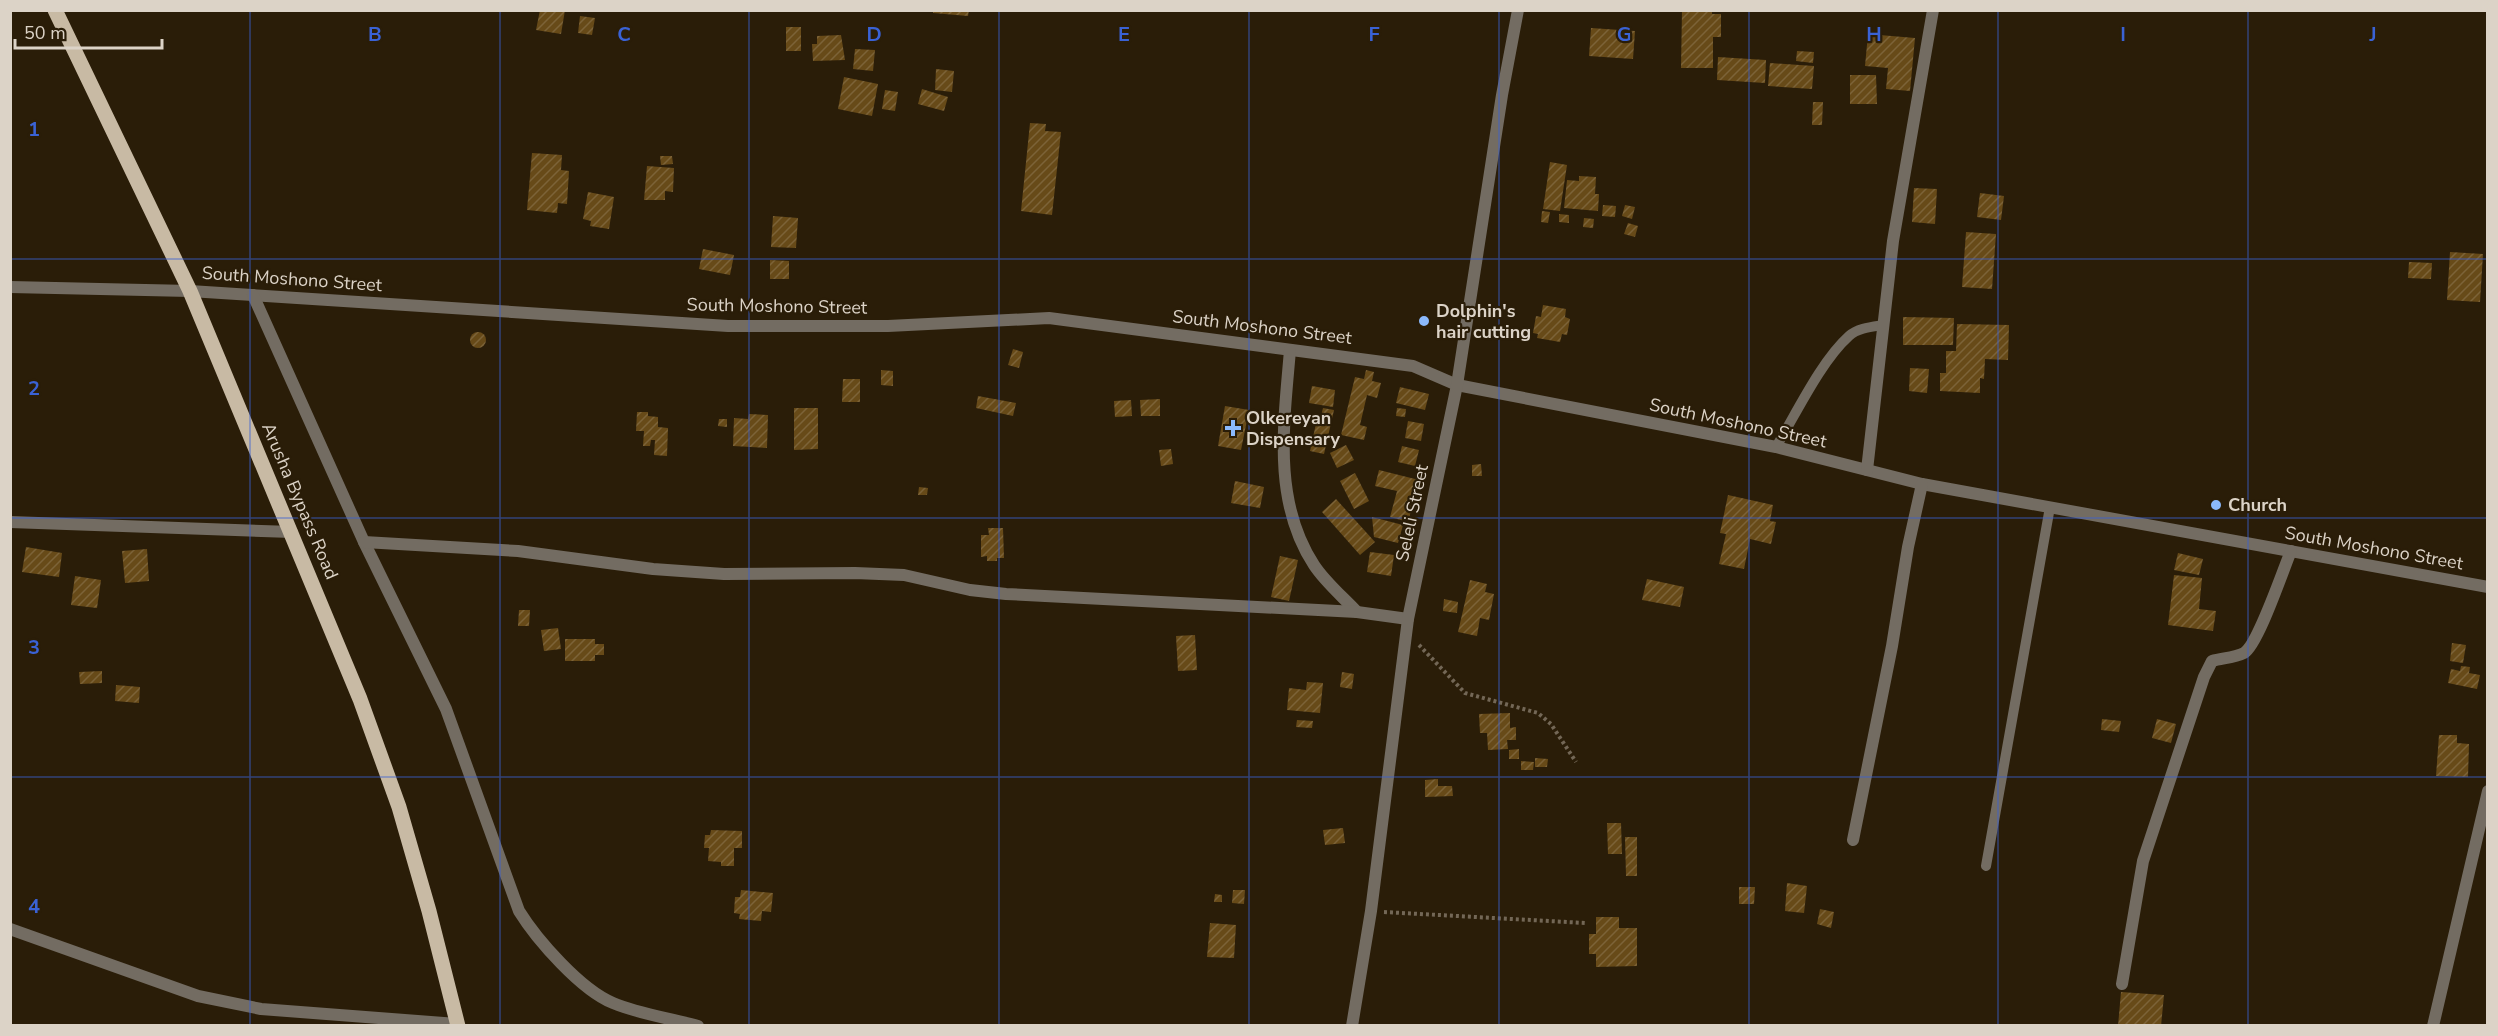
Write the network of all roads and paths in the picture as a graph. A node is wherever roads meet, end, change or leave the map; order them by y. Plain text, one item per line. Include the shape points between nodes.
1 (55, 10) edge
2 (1518, 10) edge
3 (1933, 10) edge
4 (10, 287) edge
5 (190, 291) junction
6 (253, 295) junction
7 (1884, 325) junction
8 (1290, 350) junction
9 (1457, 385) junction
10 (1776, 447) junction
11 (1867, 470) junction
12 (1922, 484) junction
13 (2050, 507) junction
14 (10, 522) edge
15 (292, 532) junction
16 (364, 542) junction
17 (2291, 551) junction
18 (2487, 587) edge
19 (1357, 612) junction
20 (1407, 625) junction
21 (1576, 762) dead end
22 (2487, 791) edge
23 (1853, 840) dead end
24 (1986, 866) dead end
25 (1371, 911) junction
26 (1585, 923) dead end
27 (10, 929) edge
28 (2122, 984) dead end
29 (457, 1025) edge
30 (698, 1026) edge
31 (1352, 1026) edge
32 (2433, 1026) edge

1 - 5 main road, Arusha Bypass Road
2 - 9 street, Seleli Street
3 - 7 street via 1893,241
4 - 5 street, South Moshono Street
5 - 6 street, South Moshono Street
5 - 15 main road, Arusha Bypass Road
6 - 8 street, South Moshono Street via 728,326 888,326 1049,318
6 - 16 street
7 - 10 lane via 1864,327 1850,335 1830,357
7 - 11 street
8 - 9 street, South Moshono Street via 1413,366
8 - 19 street via 1282,449 1295,532 1315,567
9 - 10 street, South Moshono Street
9 - 20 street, Seleli Street
10 - 11 street, South Moshono Street
11 - 12 street, South Moshono Street
12 - 13 street, South Moshono Street
12 - 23 street
13 - 17 street, South Moshono Street
13 - 24 lane
14 - 15 street
15 - 29 main road, Arusha Bypass Road via 399,807
16 - 19 street via 518,551 724,574 904,575 1006,594
16 - 30 street via 447,709 511,895 529,927 597,994 614,1003
17 - 18 street, South Moshono Street
17 - 28 street via 2248,650 2212,662 2204,677 2143,861
19 - 20 street
20 - 21 path via 1465,693 1539,713
20 - 25 street, Seleli Street
22 - 32 street
25 - 26 path
25 - 31 street, Seleli Street
27 - 29 street via 198,996 261,1009

